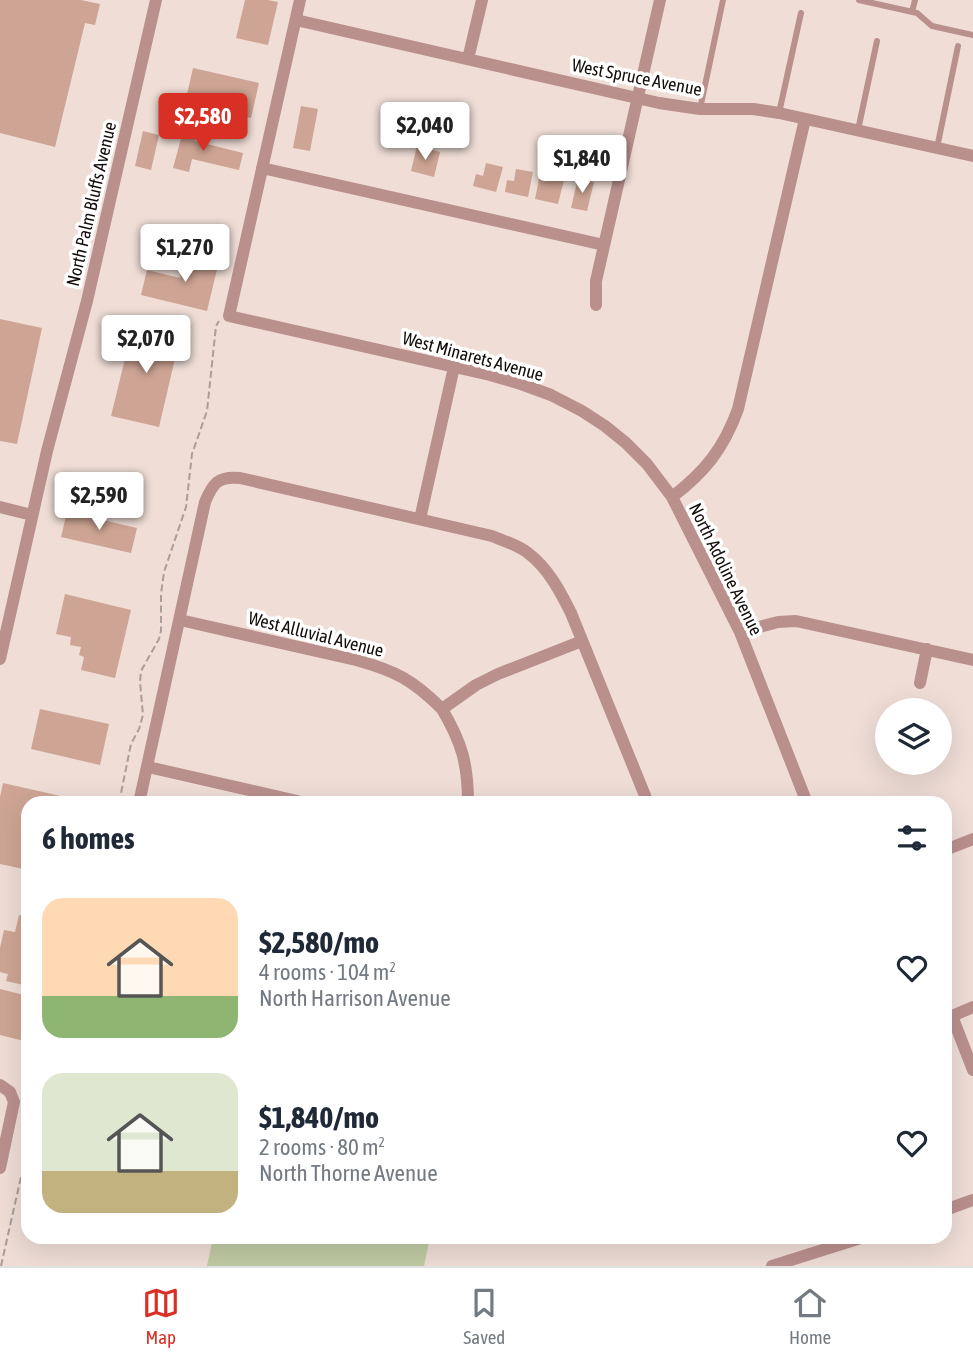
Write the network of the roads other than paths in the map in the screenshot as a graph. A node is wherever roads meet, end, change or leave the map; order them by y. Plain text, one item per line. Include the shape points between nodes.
1 (156, 0) edge
2 (300, 0) edge
3 (481, 0) edge
4 (660, 0) edge
5 (723, 0) edge
6 (859, 0) edge
7 (915, 0) edge
8 (912, 12) junction
9 (802, 13) dead end
10 (296, 20) junction
11 (973, 35) edge
12 (877, 41) dead end
13 (958, 46) dead end
14 (468, 60) junction
15 (638, 98) junction
16 (700, 109) junction
17 (779, 113) junction
18 (804, 118) junction
19 (858, 130) junction
20 (937, 148) junction
21 (973, 156) edge
22 (262, 168) junction
23 (604, 245) junction
24 (596, 305) dead end
25 (454, 367) junction
26 (672, 497) junction
27 (0, 508) edge
28 (32, 515) junction
29 (420, 519) junction
30 (180, 620) junction
31 (740, 632) junction
32 (582, 641) junction
33 (927, 649) junction
34 (0, 659) edge
35 (973, 660) edge
36 (920, 683) dead end
37 (442, 709) junction
38 (148, 767) junction
39 (141, 796) edge
40 (275, 796) edge
41 (468, 796) edge
42 (645, 796) edge
43 (804, 796) edge
44 (973, 839) edge
45 (952, 847) edge
46 (973, 1007) edge
47 (952, 1015) edge
48 (952, 1025) edge
49 (973, 1070) edge
50 (0, 1085) edge
51 (0, 1168) edge
52 (973, 1200) edge
53 (952, 1208) edge
54 (842, 1244) edge
55 (772, 1266) edge

1 - 28 street, North Palm Bluffs Avenue
2 - 10 street
3 - 14 street
4 - 15 street
5 - 16 lane
6 - 8 lane
7 - 8 lane
8 - 11 lane via 932,26
9 - 17 lane
10 - 14 street, West Spruce Avenue
10 - 22 street
12 - 19 lane
13 - 20 lane
14 - 15 street, West Spruce Avenue
15 - 16 street, West Spruce Avenue
15 - 23 street
16 - 17 street, West Spruce Avenue
17 - 18 street, West Spruce Avenue
18 - 19 street, West Spruce Avenue
18 - 26 street, North Adoline Avenue via 735,419 715,457
19 - 20 street, West Spruce Avenue
20 - 21 street, West Spruce Avenue
22 - 23 street
22 - 25 street, West Minarets Avenue via 227,317
23 - 24 street
25 - 26 street, West Minarets Avenue via 521,384 582,411 626,443
25 - 29 street
26 - 31 street, North Adoline Avenue
27 - 28 street
28 - 34 street, North Palm Bluffs Avenue
29 - 30 street via 240,478 217,481 205,502
29 - 32 street via 492,536 528,553 559,588
30 - 37 street, West Alluvial Avenue via 382,667 407,679
30 - 38 street
31 - 33 street via 796,621
31 - 43 street, North Adoline Avenue
32 - 37 street via 498,674
32 - 42 street
33 - 35 street
33 - 36 street
37 - 41 street via 464,754
38 - 39 street
38 - 40 street
44 - 45 street
46 - 47 street
48 - 49 street
50 - 51 street via 10,1091 14,1102
52 - 53 street
54 - 55 street

